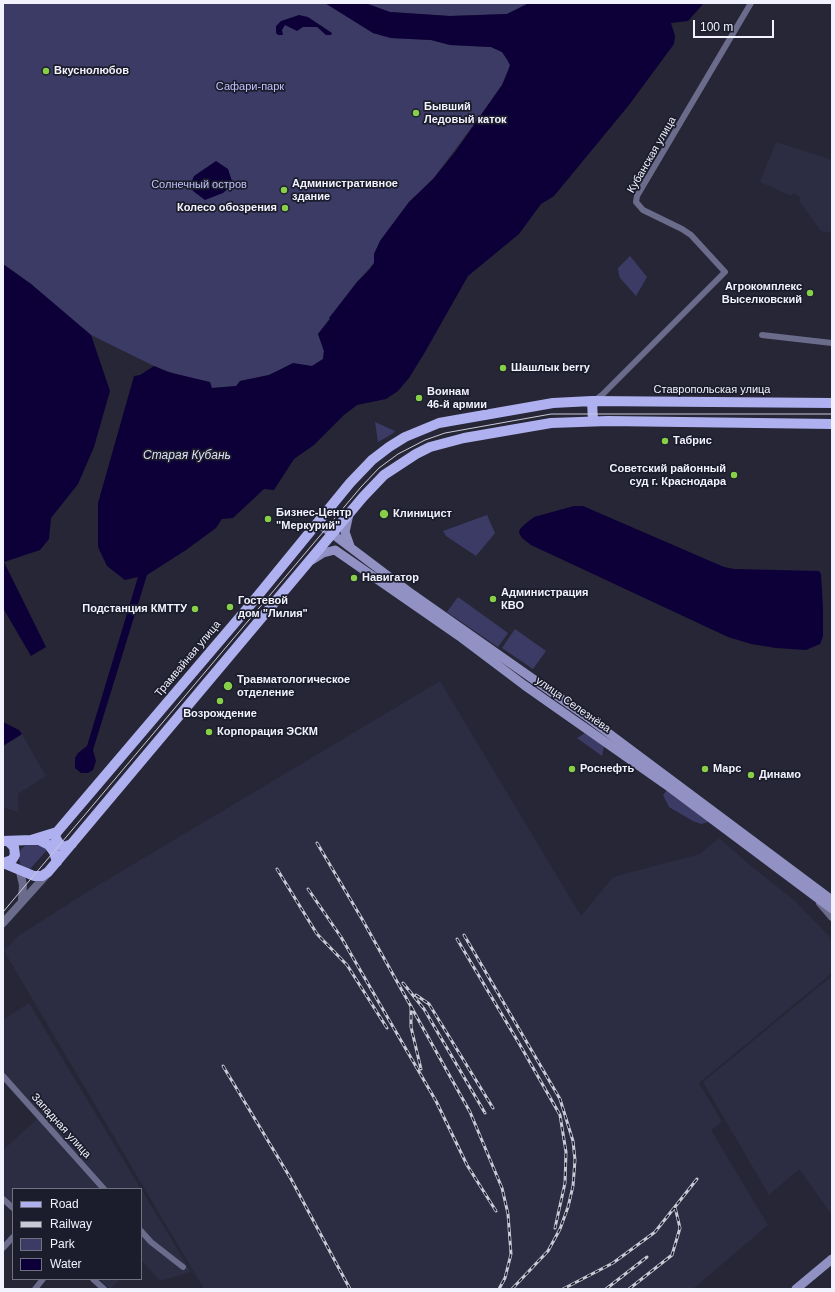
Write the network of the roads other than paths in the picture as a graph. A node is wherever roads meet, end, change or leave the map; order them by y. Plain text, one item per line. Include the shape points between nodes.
1 (751, 3) edge
2 (762, 335) dead end
3 (832, 343) edge
4 (592, 402) junction
5 (832, 403) edge
6 (593, 421) junction
7 (832, 424) edge
8 (390, 447) joint
9 (349, 514) junction
10 (318, 523) junction
11 (332, 534) junction
12 (352, 549) junction
13 (309, 562) junction
14 (57, 832) junction
15 (31, 840) junction
16 (6, 841) edge
17 (72, 844) junction
18 (57, 862) junction
19 (3, 863) edge
20 (20, 872) junction
21 (48, 872) junction
22 (816, 889) junction
23 (819, 900) junction
24 (832, 900) edge
25 (22, 901) junction
26 (832, 909) edge
27 (832, 917) edge
28 (3, 923) edge
29 (3, 1076) edge
30 (103, 1188) edge
31 (3, 1199) edge
32 (12, 1207) edge
33 (142, 1232) edge
34 (12, 1238) edge
35 (3, 1248) edge
36 (832, 1259) edge
37 (832, 1266) edge
38 (183, 1267) dead end
39 (42, 1280) edge
40 (94, 1280) edge
41 (35, 1289) edge
42 (103, 1289) edge
43 (796, 1289) edge
44 (805, 1289) edge

1 - 4 street, Кубанская улица via 637,196 636,202 643,210 691,235 725,272
2 - 3 street
4 - 5 main road, Ставропольская улица
4 - 6 main road
4 - 8 main road, Ставропольская улица via 530,406 439,423
6 - 7 main road
6 - 9 main road via 551,423 464,438 430,447 402,461 374,484
8 - 10 main road, Трамвайная улица via 361,471
9 - 11 main road
9 - 12 main road via 346,536
10 - 11 main road, улица Селезнёва
10 - 14 main road, Трамвайная улица
11 - 12 main road, улица Селезнёва
11 - 13 main road
12 - 22 main road, улица Селезнёва via 578,711
13 - 17 main road
13 - 23 main road, улица Селезнёва via 323,553 335,550 665,784
14 - 15 main road
14 - 17 main road via 55,837 58,844 64,847
15 - 16 main road
15 - 18 main road via 39,840 49,845
16 - 19 main road via 14,847 15,855 12,860
17 - 18 main road
18 - 21 main road
19 - 20 main road
20 - 21 main road via 37,876
20 - 25 street
21 - 25 street
22 - 23 street, улица Селезнёва
22 - 24 main road, улица Селезнёва
23 - 26 main road, улица Селезнёва
23 - 27 street, улица Селезнёва via 820,905
25 - 28 street
29 - 30 street, Западная улица
31 - 32 street
33 - 38 street
34 - 35 street
36 - 43 main road
37 - 44 main road
39 - 41 street
40 - 42 street

